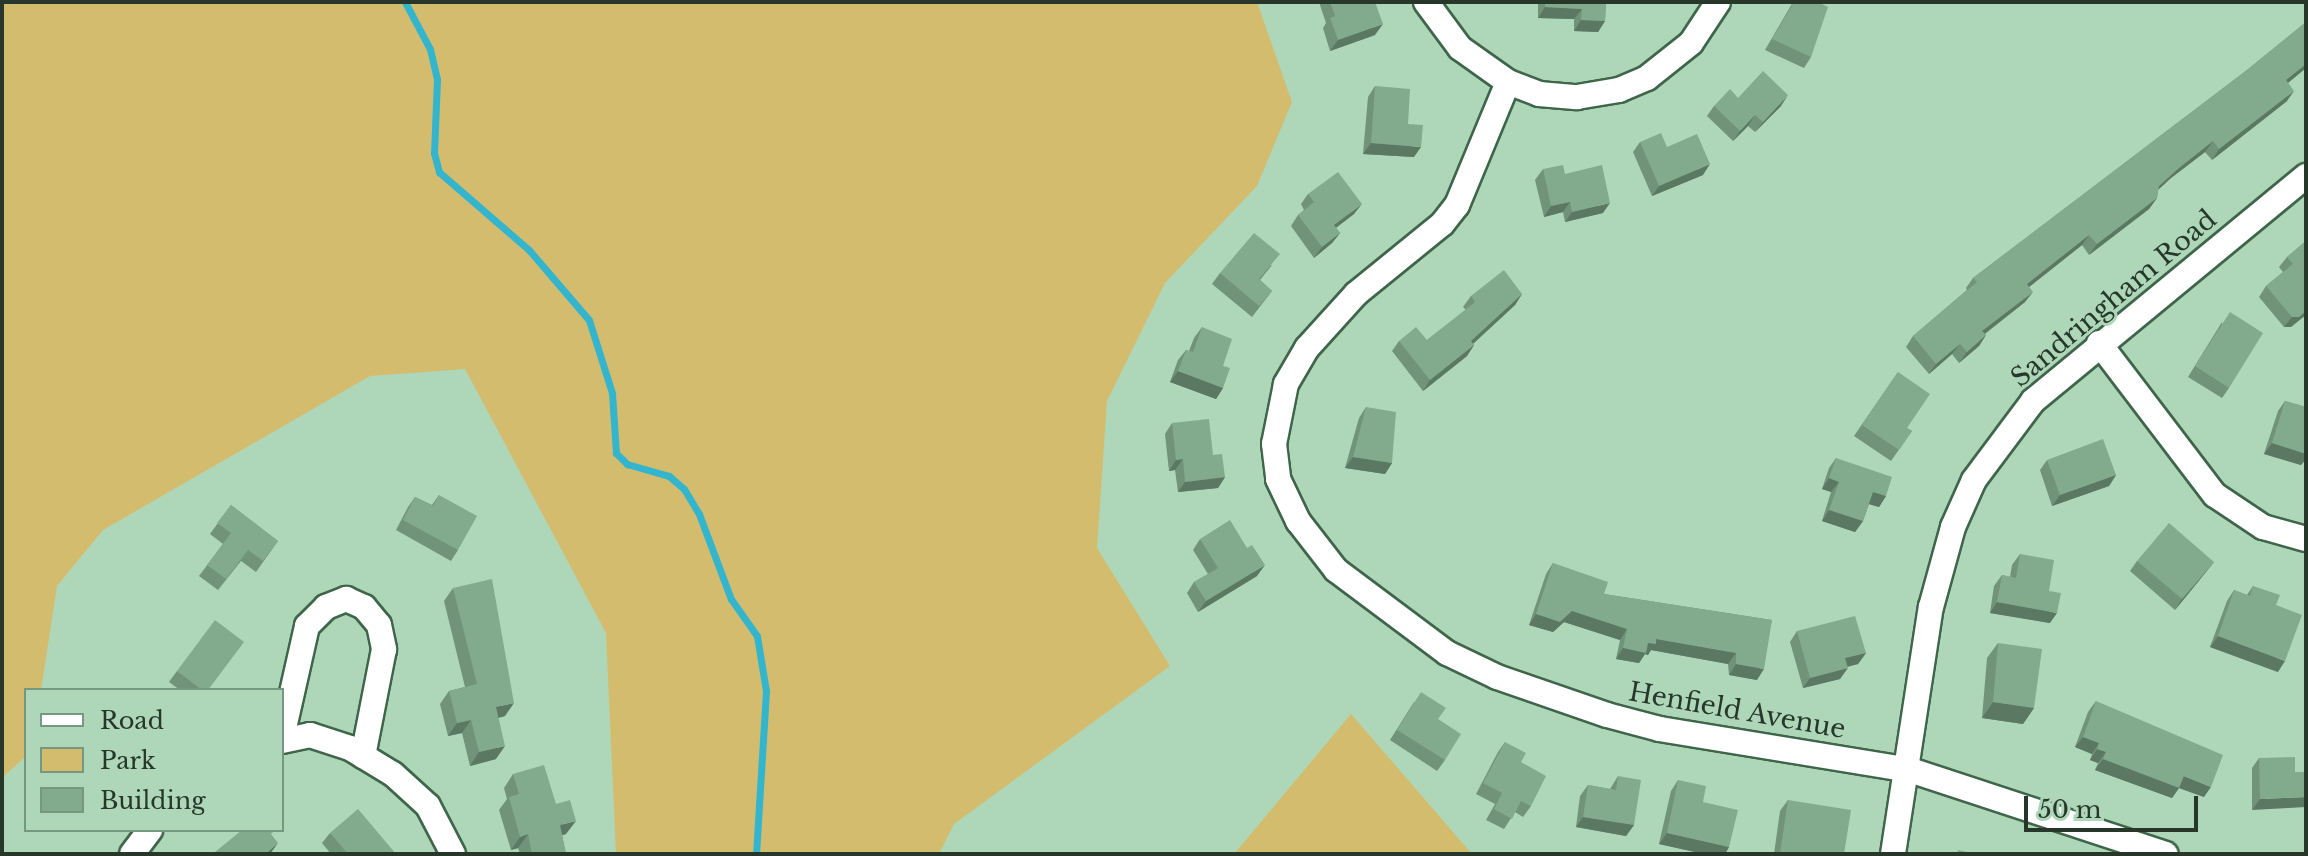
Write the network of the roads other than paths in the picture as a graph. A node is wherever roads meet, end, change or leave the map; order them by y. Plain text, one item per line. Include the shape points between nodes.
1 (1426, 2) edge
2 (1718, 2) edge
3 (1508, 82) junction
4 (2306, 176) edge
5 (2099, 343) junction
6 (2306, 539) edge
7 (284, 730) edge
8 (284, 739) edge
9 (363, 756) junction
10 (1910, 770) junction
11 (148, 832) edge
12 (132, 854) edge
13 (453, 854) edge
14 (1893, 854) edge
15 (2166, 854) edge

1 - 3 street via 1460,48
2 - 3 street via 1691,43 1647,78 1619,90 1577,97 1539,94
3 - 10 street, Henfield Avenue via 1457,205 1442,224 1356,294 1307,348 1286,384 1274,444 1278,479 1298,521 1336,570 1389,613 1447,653 1497,677 1660,729
4 - 5 street, Sandringham Road
5 - 6 street via 2219,498 2263,527
5 - 10 street, Sandringham Road via 2005,434 1974,480 1953,527 1931,607
7 - 9 street via 307,626 326,607 346,599 364,607 379,625 384,649
8 - 9 street via 310,735
9 - 13 street via 428,806
10 - 14 street, Sandringham Road
10 - 15 street, Henfield Avenue
11 - 12 street

